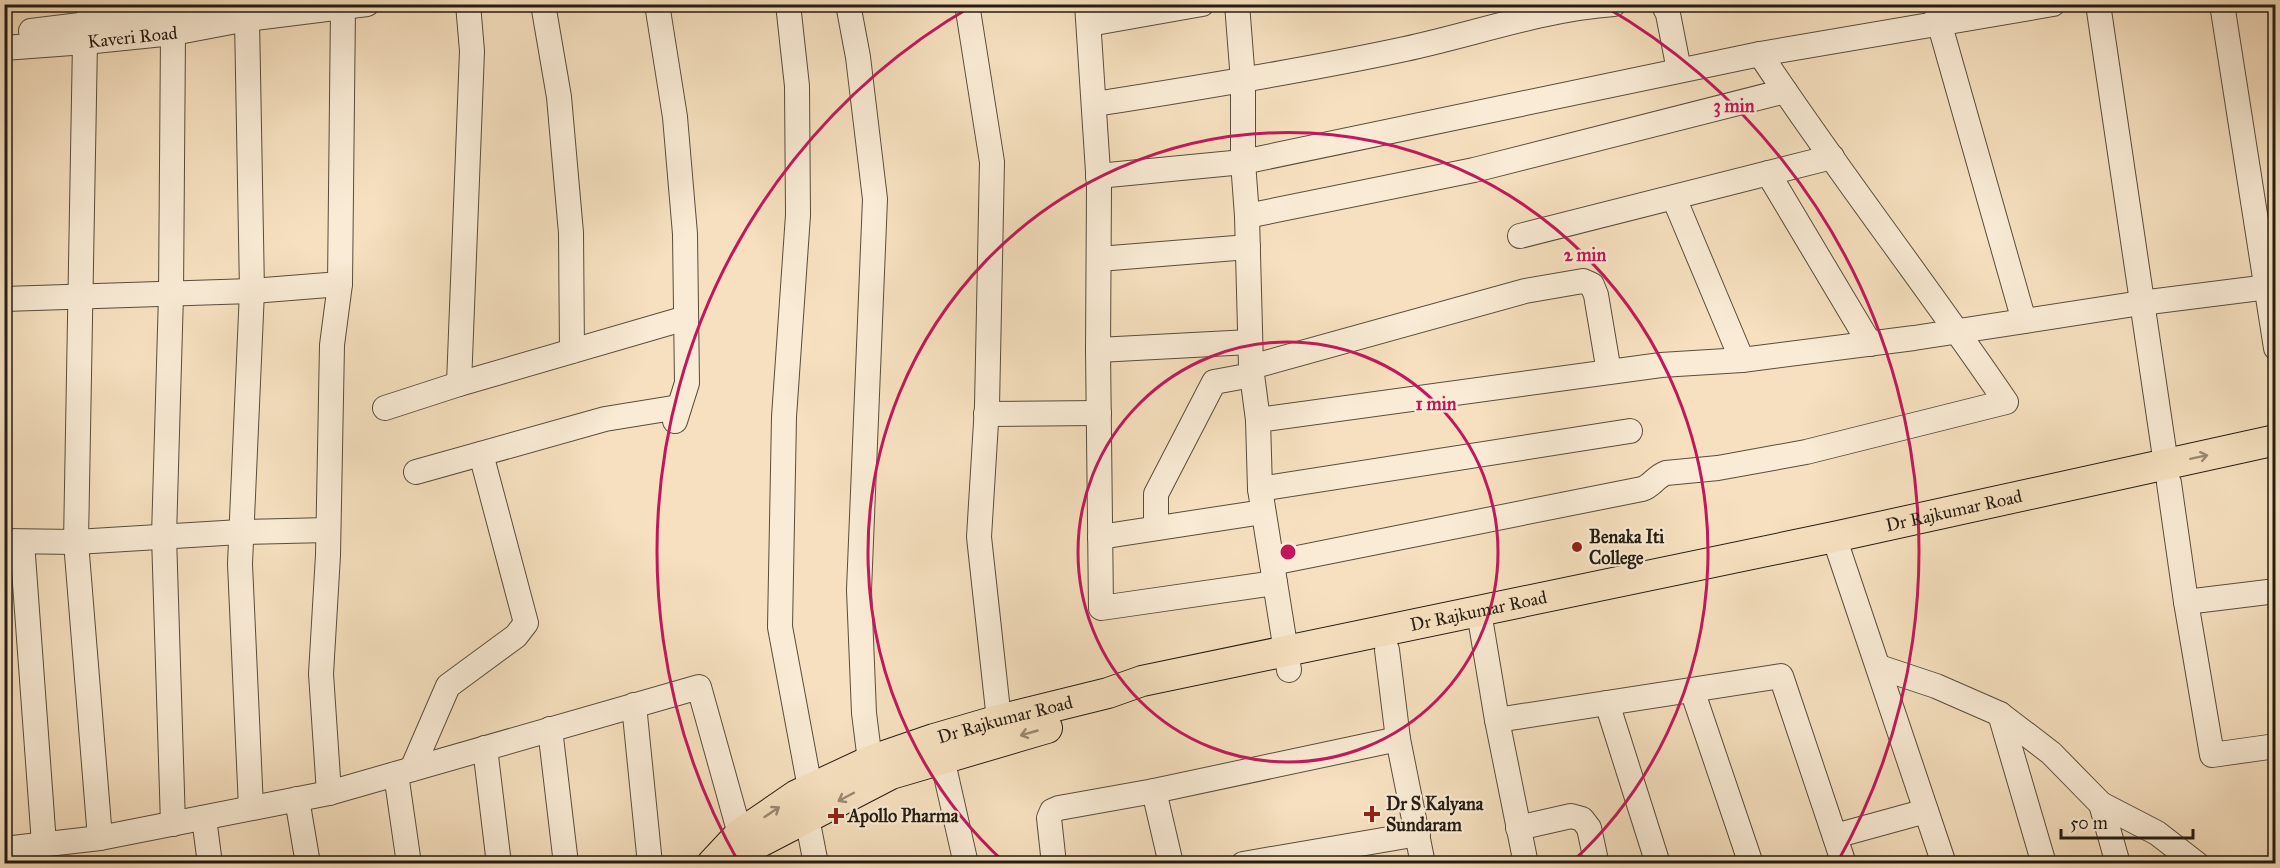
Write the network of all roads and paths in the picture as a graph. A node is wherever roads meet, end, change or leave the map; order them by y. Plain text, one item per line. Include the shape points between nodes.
1 (367, 4) edge
2 (468, 4) edge
3 (543, 4) edge
4 (657, 4) edge
5 (788, 4) edge
6 (848, 4) edge
7 (968, 4) edge
8 (1202, 4) edge
9 (1237, 4) edge
10 (1614, 4) edge
11 (1664, 4) edge
12 (2053, 4) edge
13 (2098, 4) edge
14 (2222, 4) edge
15 (343, 7) junction
16 (247, 12) edge
17 (1937, 13) edge
18 (1088, 14) edge
19 (87, 24) edge
20 (171, 24) junction
21 (4, 33) edge
22 (4, 48) edge
23 (1760, 54) junction
24 (1679, 70) junction
25 (1243, 81) junction
26 (1785, 91) junction
27 (1095, 104) junction
28 (1832, 157) junction
29 (1243, 162) junction
30 (1768, 173) junction
31 (1098, 176) junction
32 (1674, 198) junction
33 (1247, 216) junction
34 (1521, 236) dead end
35 (1248, 247) junction
36 (1099, 259) junction
37 (340, 284) junction
38 (2271, 286) edge
39 (252, 291) junction
40 (171, 295) junction
41 (81, 297) junction
42 (4, 299) edge
43 (2141, 303) junction
44 (686, 318) junction
45 (2024, 321) junction
46 (1958, 332) junction
47 (1250, 342) junction
48 (1870, 344) junction
49 (2276, 348) edge
50 (1098, 350) junction
51 (572, 351) junction
52 (1742, 360) junction
53 (1251, 371) junction
54 (1609, 372) junction
55 (459, 384) junction
56 (385, 408) dead end
57 (1099, 413) junction
58 (987, 414) junction
59 (1257, 420) junction
60 (1630, 431) dead end
61 (2276, 440) edge
62 (481, 454) junction
63 (2276, 460) edge
64 (416, 472) dead end
65 (2168, 474) junction
66 (1262, 500) junction
67 (1156, 528) junction
68 (328, 530) junction
69 (240, 532) junction
70 (164, 536) junction
71 (1100, 537) junction
72 (13, 542) edge
73 (76, 542) junction
74 (1837, 546) junction
75 (1273, 573) junction
76 (2276, 591) edge
77 (2186, 602) junction
78 (1481, 621) junction
79 (1387, 650) junction
80 (1288, 661) junction
81 (1879, 667) junction
82 (1692, 690) junction
83 (1607, 703) junction
84 (634, 705) junction
85 (2000, 714) junction
86 (999, 720) junction
87 (1497, 720) junction
88 (550, 729) junction
89 (1398, 739) junction
90 (2276, 746) edge
91 (485, 748) junction
92 (942, 758) junction
93 (870, 761) junction
94 (404, 771) junction
95 (810, 788) junction
96 (1154, 791) junction
97 (329, 793) junction
98 (297, 799) junction
99 (2101, 804) junction
100 (251, 808) junction
101 (1926, 811) junction
102 (204, 818) junction
103 (807, 818) junction
104 (173, 824) junction
105 (1518, 828) junction
106 (740, 834) junction
107 (1418, 834) junction
108 (1834, 836) junction
109 (100, 838) junction
110 (44, 844) junction
111 (4, 849) edge
112 (1594, 856) dead end
113 (210, 864) edge
114 (308, 864) edge
115 (409, 864) edge
116 (499, 864) edge
117 (567, 864) edge
118 (650, 864) edge
119 (712, 864) edge
120 (737, 864) edge
121 (816, 864) edge
122 (966, 864) edge
123 (1054, 864) edge
124 (1171, 864) edge
125 (1243, 864) edge
126 (1424, 864) edge
127 (1526, 864) edge
128 (1658, 864) edge
129 (1751, 864) edge
130 (1844, 864) edge
131 (1944, 864) edge
132 (2044, 864) edge
133 (2118, 864) edge
134 (2197, 864) edge

1 - 15 street, Kaveri Road
2 - 55 street via 472,51
3 - 51 street via 559,97 570,222
4 - 44 street via 675,117 685,234
5 - 95 street via 797,86 798,215 784,417 780,627
6 - 93 street via 875,199 859,590
7 - 58 street via 992,162
8 - 18 street
9 - 25 street
10 - 25 street via 1579,7 1407,49
11 - 24 street
12 - 17 street
13 - 43 street
14 - 38 street
15 - 16 street, Kaveri Road
15 - 37 street
16 - 20 street, Kaveri Road
16 - 39 street
17 - 23 street
17 - 45 street
18 - 27 street
19 - 20 street, Kaveri Road
19 - 21 street, Kaveri Road
19 - 22 street, Kaveri Road
19 - 41 street
20 - 40 street
23 - 24 street
23 - 26 street
24 - 29 street
25 - 27 street
25 - 29 street
26 - 28 street
26 - 33 street via 1474,170
27 - 31 street
28 - 30 street
28 - 46 street
29 - 31 street
29 - 33 street
30 - 32 street
30 - 48 street
31 - 36 street
32 - 34 street
32 - 52 street
33 - 35 street
35 - 36 street
35 - 47 street
36 - 50 street
37 - 39 street
37 - 68 street via 332,345
38 - 43 street
38 - 49 street
39 - 40 street
39 - 69 street
40 - 41 street
40 - 70 street
41 - 42 street
41 - 73 street
43 - 45 street
43 - 65 street
44 - 51 street
44 - 62 street via 687,383 677,414 605,419
45 - 46 street
46 - 48 street
46 - 75 street via 2006,402 1806,452 1666,473 1642,489
47 - 50 street
47 - 53 street
48 - 52 street
50 - 57 street
51 - 55 street
52 - 54 street
53 - 54 street via 1525,291 1583,281 1592,285 1596,294
53 - 59 street
53 - 67 street via 1214,382 1156,494
54 - 59 street
55 - 56 street
57 - 58 street
57 - 71 street
58 - 86 street via 979,537
59 - 66 street
60 - 66 street
65 -> 61 main road, Dr Rajkumar Road
62 - 64 street
62 - 94 street via 526,623 516,636 448,686
63 - 65 main road, Dr Rajkumar Road
65 - 74 main road, Dr Rajkumar Road
65 - 77 street
66 - 67 street
66 - 75 street
67 - 71 street
68 - 69 street
68 - 97 street via 321,674
69 - 70 street
69 - 100 street
70 - 73 street
70 - 104 street
71 - 75 street via 1101,608
72 - 73 street
72 - 110 street
73 - 109 street
74 - 78 main road, Dr Rajkumar Road
74 - 81 street
75 - 80 street
76 - 77 street
77 - 90 street via 2212,755
78 - 79 main road, Dr Rajkumar Road
78 - 80 main road, Dr Rajkumar Road
78 - 87 street
79 - 80 main road, Dr Rajkumar Road
79 - 89 street
80 - 86 main road, Dr Rajkumar Road via 1142,681
80 -> 92 main road, Dr Rajkumar Road
81 - 85 street
81 - 101 street
82 - 83 street
82 - 108 street via 1781,676
82 - 129 street
83 - 87 street
83 - 128 street
84 - 88 street
84 - 106 street via 699,687
84 - 118 street
85 - 99 street via 2051,753
85 - 132 street
86 - 93 main road, Dr Rajkumar Road
87 - 105 street
88 - 91 street
88 - 117 street
89 - 96 street
89 - 107 street
91 - 94 street
91 - 116 street
92 -> 103 main road, Dr Rajkumar Road via 891,774
92 - 122 street
93 - 95 main road, Dr Rajkumar Road
94 - 97 street
94 - 115 street
106 -> 95 main road, Dr Rajkumar Road
96 - 123 street via 1052,812 1049,818
96 - 124 street
97 - 98 street
98 - 100 street
98 - 114 street
99 - 133 street
99 - 134 street via 2157,833
100 - 102 street
101 - 108 street
101 - 131 street
102 - 104 street
102 - 113 street
103 - 120 main road, Dr Rajkumar Road via 754,845
103 - 121 street
104 - 109 street
105 - 112 street via 1571,816 1582,819 1589,828
105 - 127 street
106 - 119 main road, Dr Rajkumar Road
107 - 125 street
107 - 126 street
108 - 130 street
109 - 110 street
110 - 111 street

